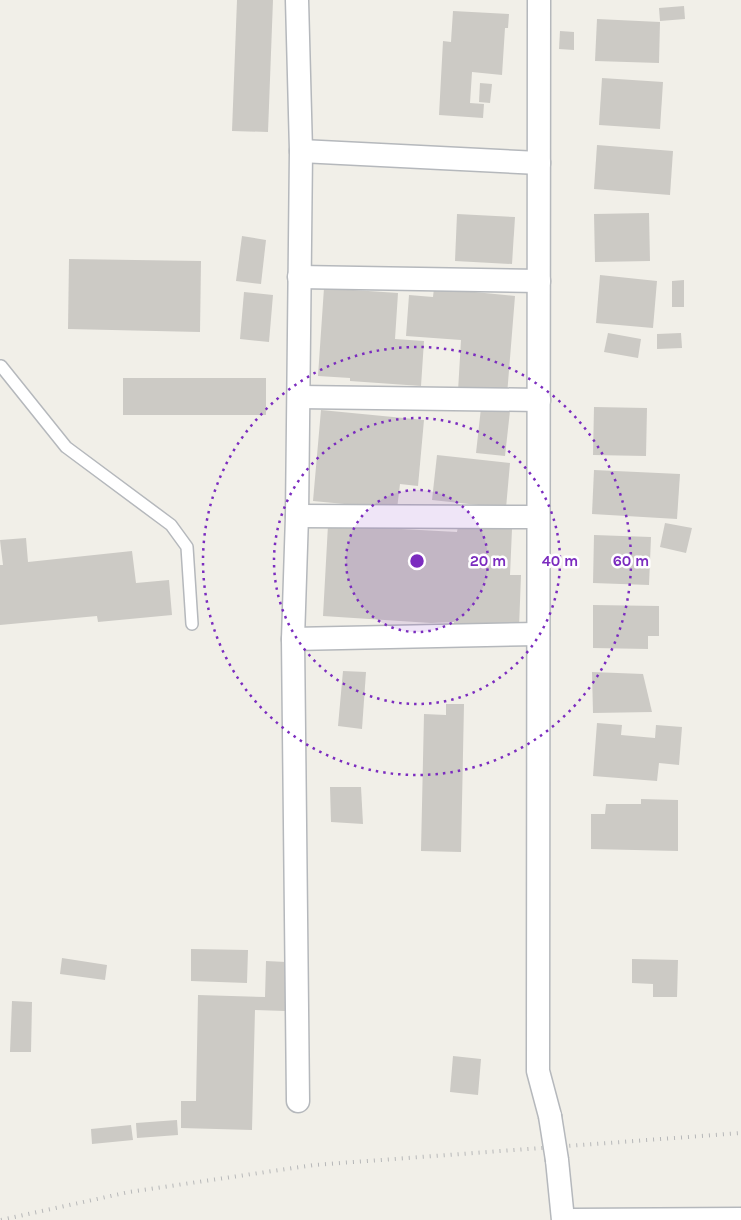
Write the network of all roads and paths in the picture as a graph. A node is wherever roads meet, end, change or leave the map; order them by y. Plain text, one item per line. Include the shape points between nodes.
1 (297, 0) edge
2 (539, 0) edge
3 (301, 151) junction
4 (539, 163) junction
5 (298, 276) junction
6 (539, 281) junction
7 (0, 364) edge
8 (299, 397) junction
9 (538, 400) junction
10 (297, 516) junction
11 (538, 517) junction
12 (192, 624) dead end
13 (538, 634) junction
14 (293, 639) junction
15 (298, 1101) dead end
16 (741, 1219) edge
17 (563, 1220) edge
18 (574, 1220) edge

1 - 3 street
2 - 4 street
3 - 4 street
3 - 5 street
4 - 6 street
5 - 6 street
5 - 8 street
6 - 9 street
7 - 12 lane via 66,447 171,525 187,547
8 - 9 street
8 - 10 street
9 - 11 street
10 - 11 street
10 - 14 street
11 - 13 street
13 - 14 street
13 - 17 street, bridge via 538,1071 550,1116
14 - 15 street
16 - 18 street

